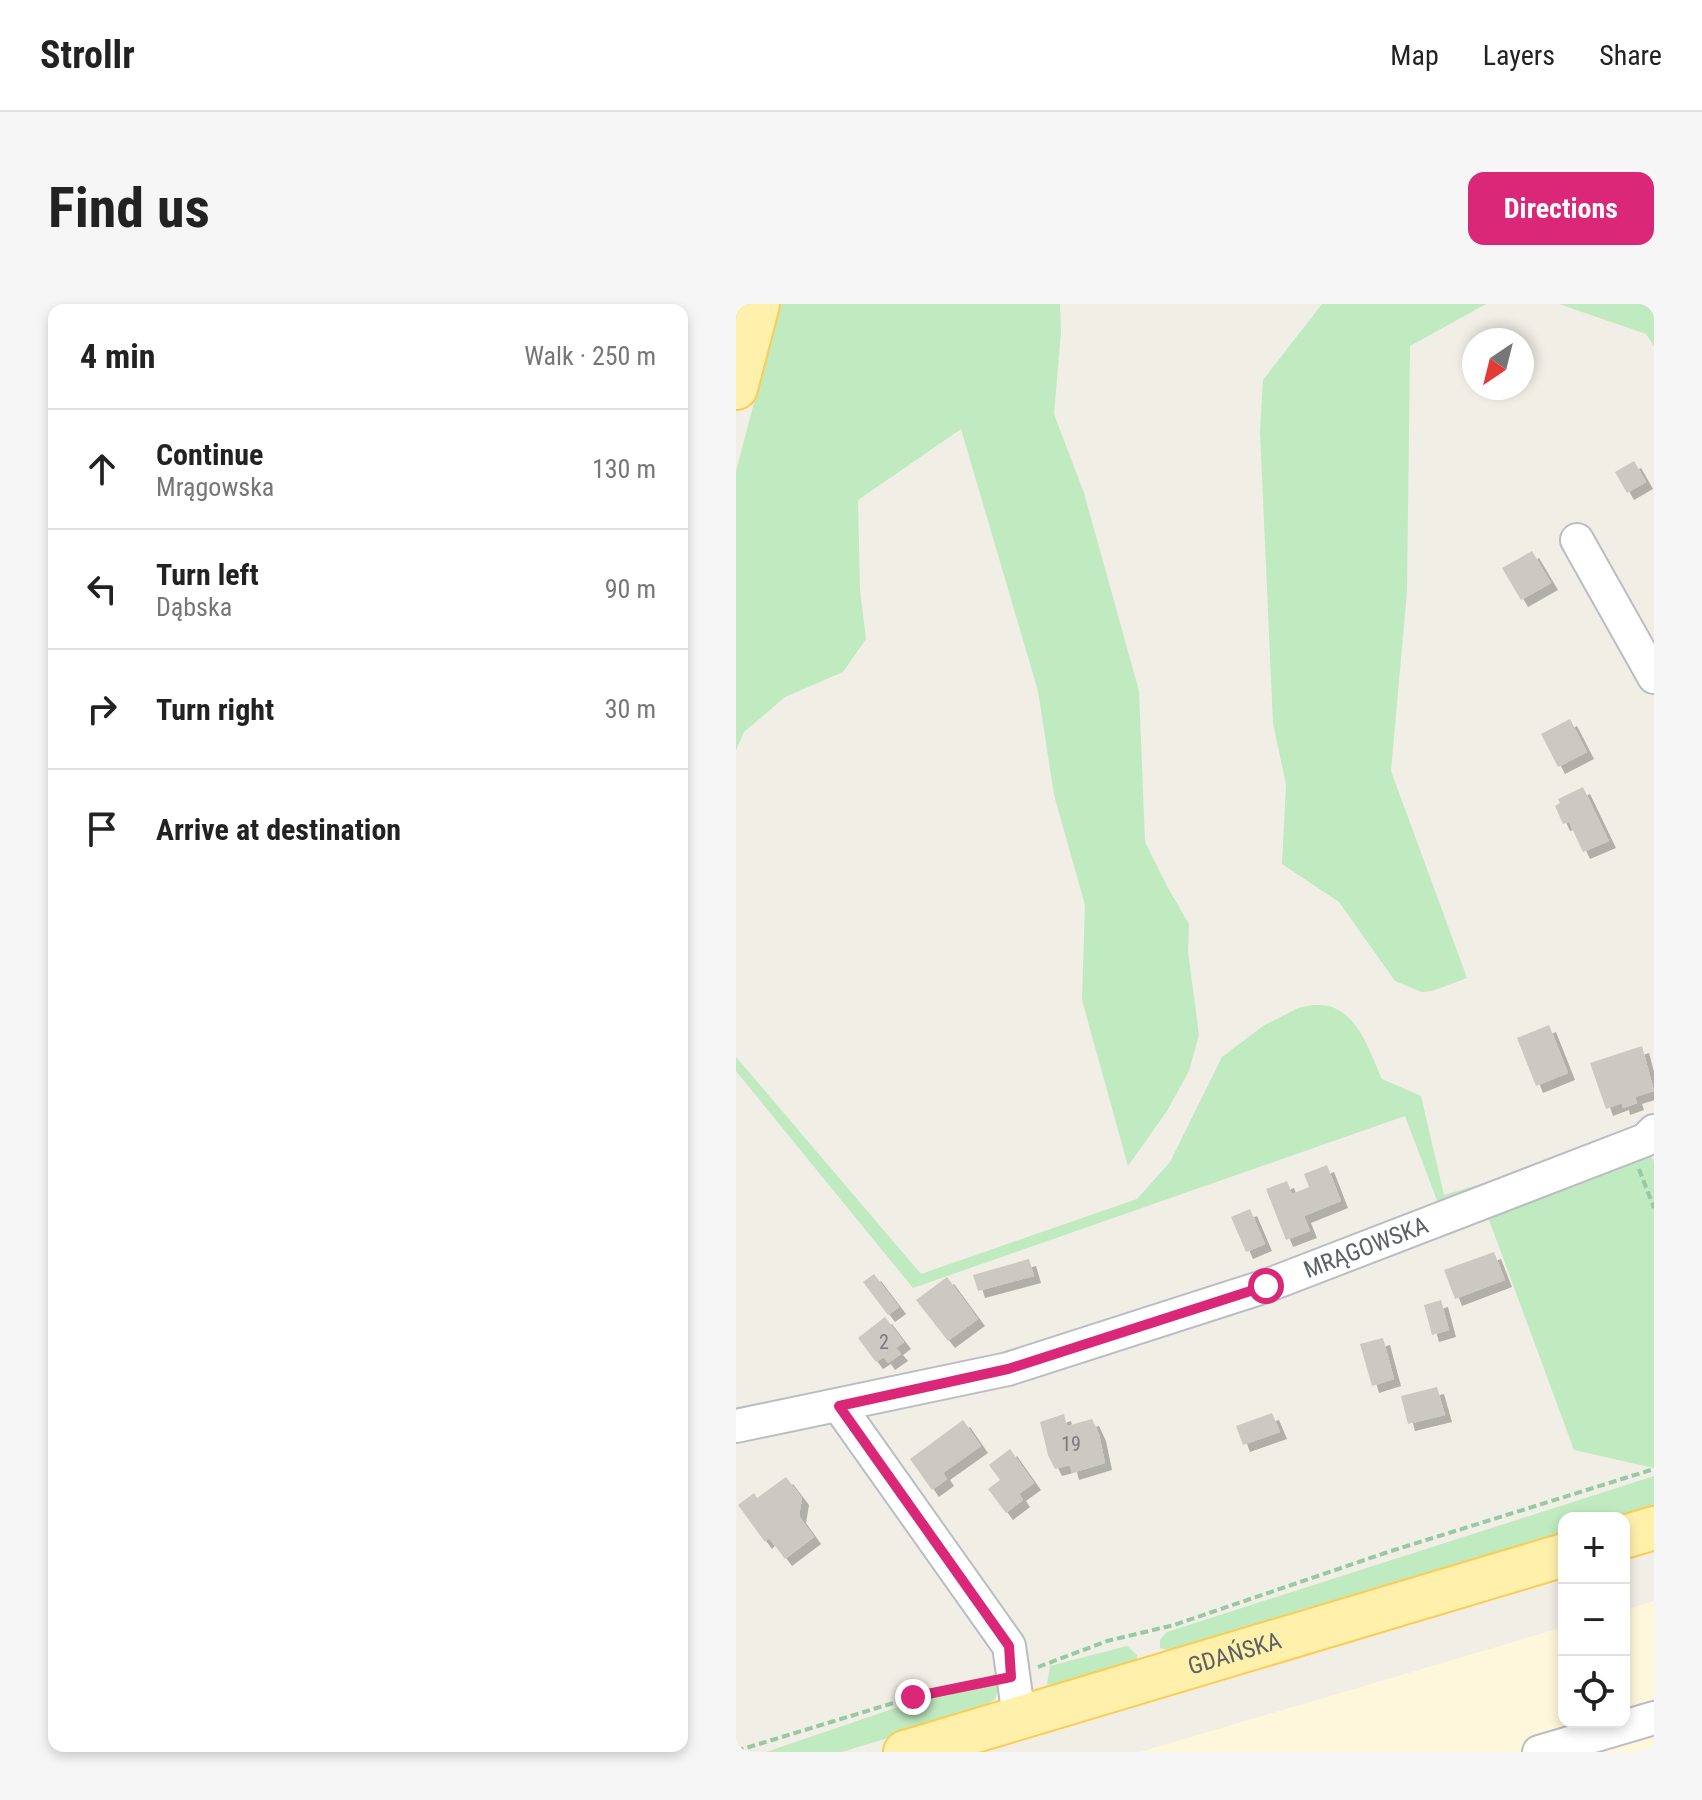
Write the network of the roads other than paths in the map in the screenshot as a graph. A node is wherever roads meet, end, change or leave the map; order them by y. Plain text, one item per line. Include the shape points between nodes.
1 (758, 304) edge
2 (736, 388) edge
3 (1577, 540) dead end
4 (1654, 677) edge
5 (1642, 1138) edge
6 (839, 1406) junction
7 (736, 1426) edge
8 (1654, 1528) edge
9 (1630, 1535) edge
10 (1558, 1557) edge
11 (1654, 1718) edge
12 (1001, 1719) edge
13 (905, 1752) edge
14 (1539, 1752) edge

1 - 2 main road
3 - 4 street
5 - 6 street, MRĄGOWSKA via 1266,1286 1008,1369
6 - 7 street, MRĄGOWSKA
6 - 12 street via 1009,1646
8 - 9 main road
10 - 12 main road, GDAŃSKA
11 - 14 street
12 - 13 main road, GDAŃSKA

